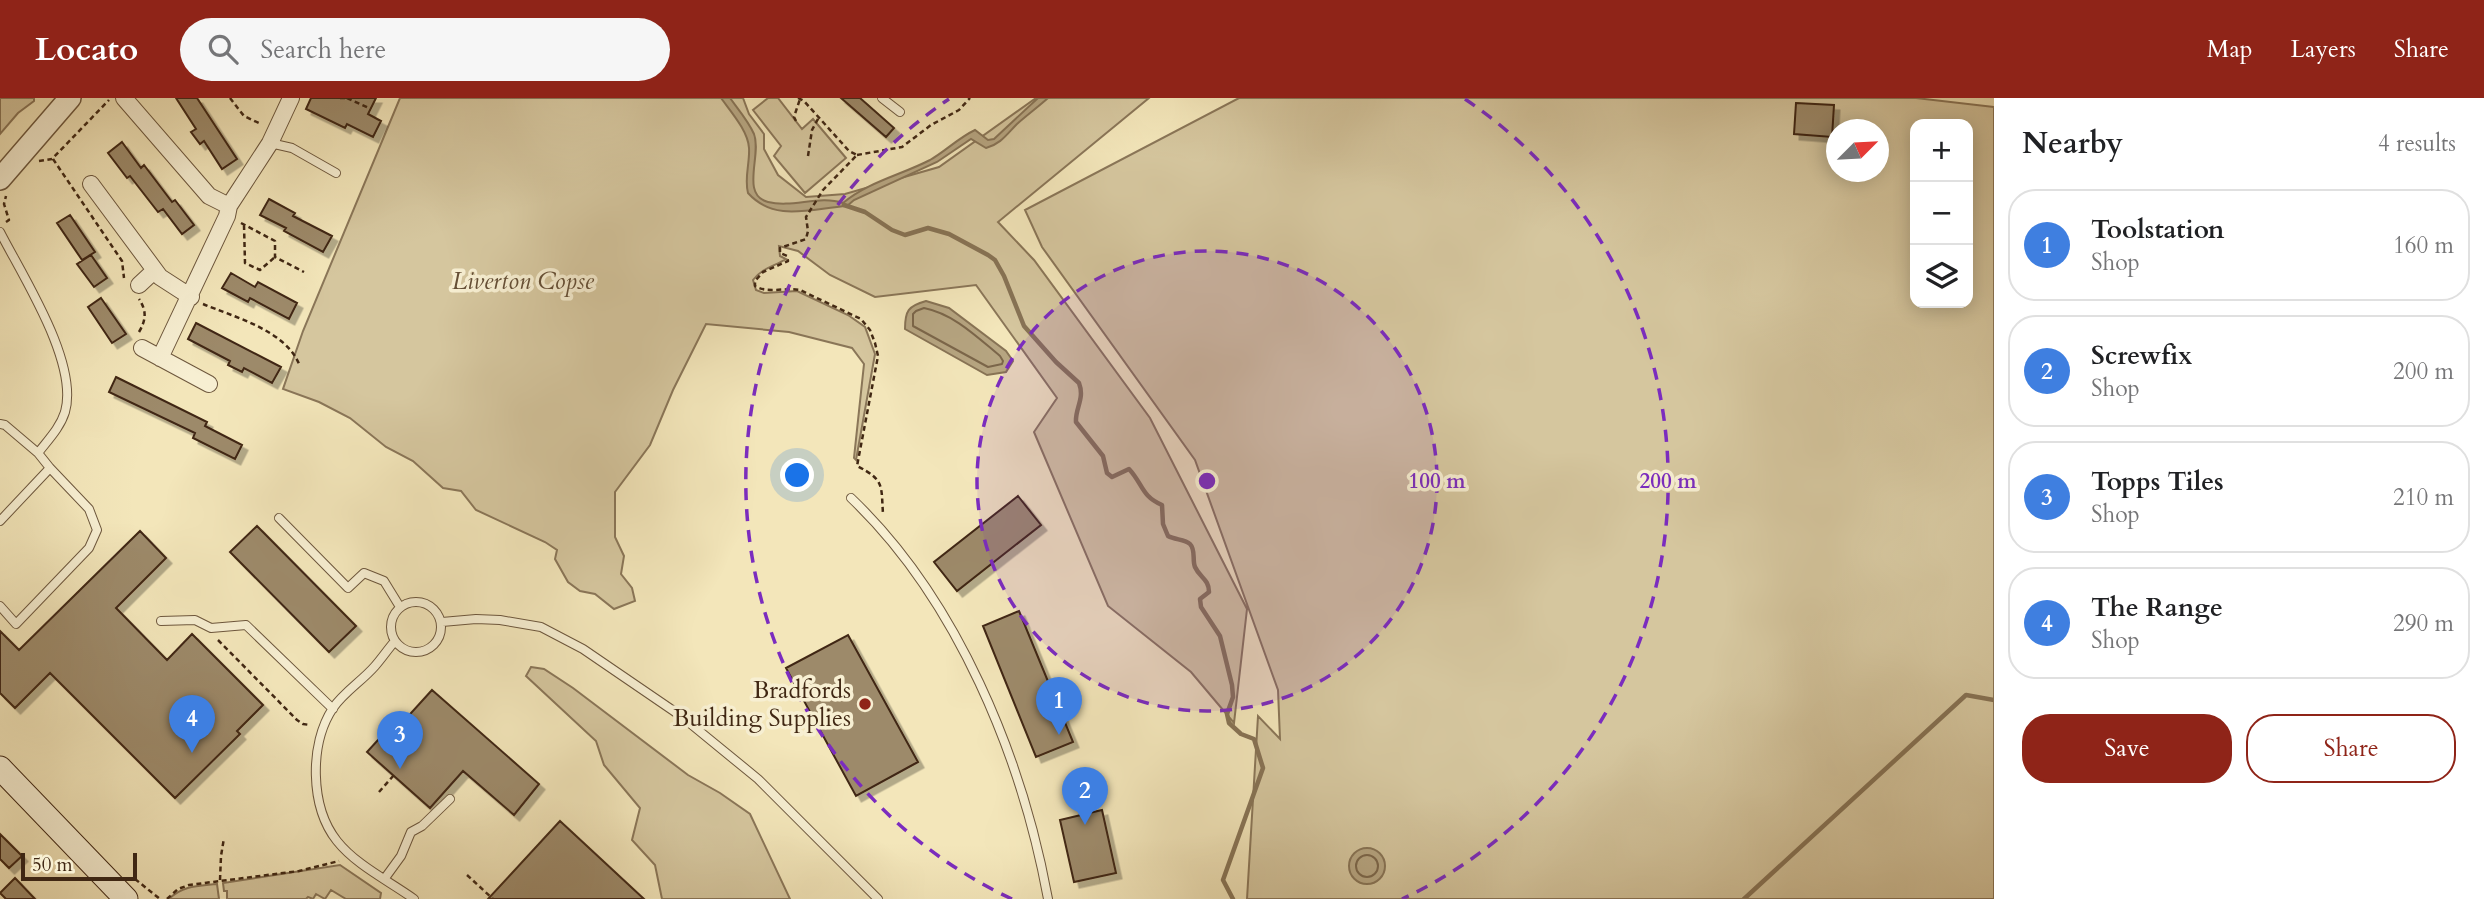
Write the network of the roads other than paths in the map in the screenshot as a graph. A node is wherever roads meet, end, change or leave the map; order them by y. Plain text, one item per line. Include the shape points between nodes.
1 (70, 98) edge
2 (124, 98) edge
3 (291, 98) edge
4 (882, 98) edge
5 (900, 112) dead end
6 (273, 137) junction
7 (337, 173) dead end
8 (4, 184) edge
9 (91, 184) dead end
10 (228, 211) junction
11 (0, 232) edge
12 (154, 271) junction
13 (140, 291) dead end
14 (190, 298) junction
15 (142, 348) dead end
16 (160, 358) junction
17 (209, 384) dead end
18 (0, 424) edge
19 (38, 453) junction
20 (50, 468) junction
21 (851, 498) dead end
22 (279, 518) dead end
23 (0, 521) edge
24 (0, 606) edge
25 (400, 607) junction
26 (161, 621) dead end
27 (442, 622) junction
28 (395, 641) junction
29 (332, 709) junction
30 (0, 768) edge
31 (450, 799) dead end
32 (385, 878) junction
33 (400, 889) junction
34 (126, 899) edge
35 (394, 899) edge
36 (414, 899) edge
37 (878, 899) edge
38 (1048, 899) edge

1 - 8 street
2 - 10 street
3 - 6 street
4 - 5 lane
6 - 7 lane
6 - 10 street
9 - 12 street
10 - 14 street
11 - 19 lane via 64,362 65,412
12 - 13 street
12 - 14 street
14 - 16 street
15 - 16 street
16 - 17 street
18 - 19 lane
19 - 20 lane
20 - 23 lane
20 - 24 lane via 89,509 97,530 89,548 16,624
21 - 38 lane via 894,544 963,649 1021,786
22 - 25 lane via 348,588 364,573 384,581
25 - 27 lane via 420,601 438,612
25 - 28 lane via 390,623
26 - 29 lane via 195,620 214,628 246,625
27 - 28 lane via 433,646 422,652 407,651
27 - 37 lane via 488,619 541,627 583,649 681,716 758,779
28 - 29 lane
29 - 32 lane via 315,767 323,815 335,839
30 - 34 main road
31 - 32 lane via 411,832
32 - 33 lane
33 - 35 lane
33 - 36 lane

